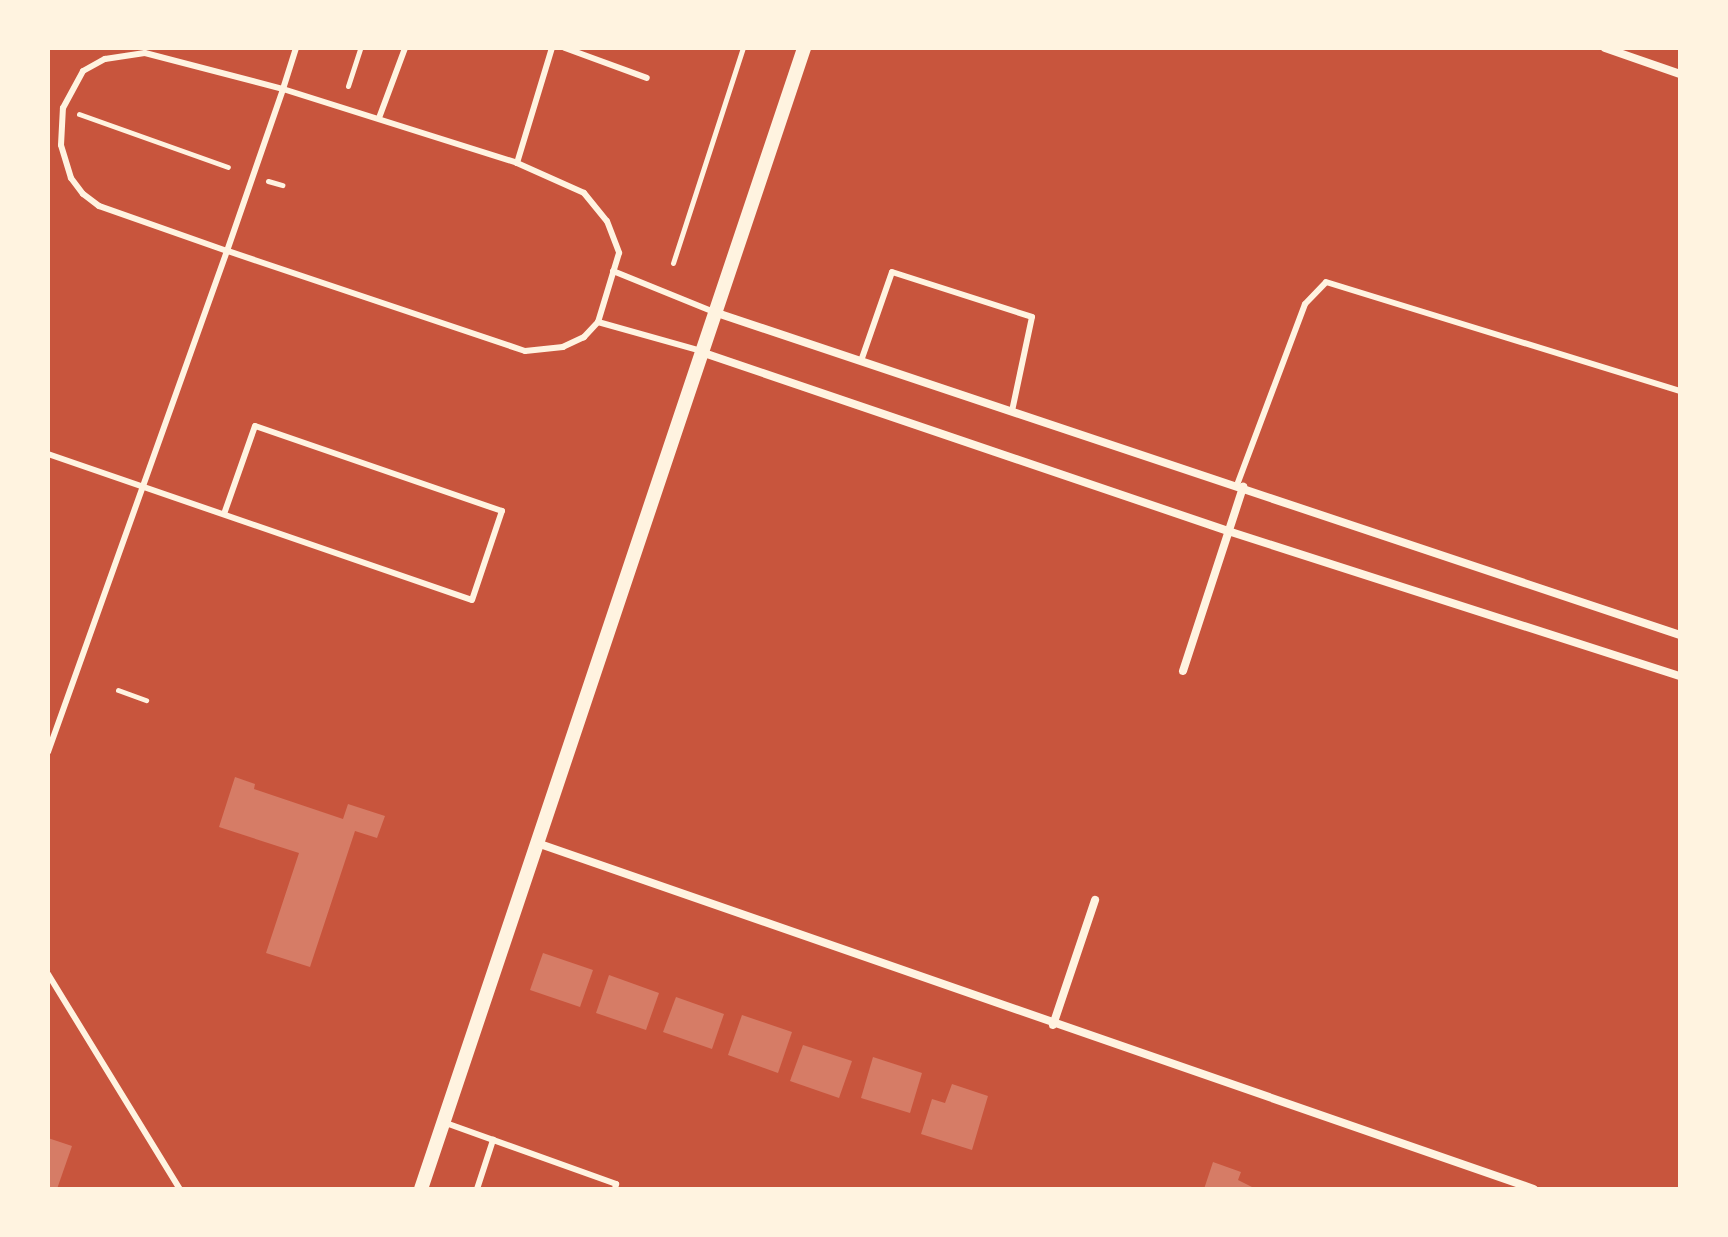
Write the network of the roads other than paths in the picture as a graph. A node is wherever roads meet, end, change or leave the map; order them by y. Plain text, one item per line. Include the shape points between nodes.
1 (296, 48) edge
2 (405, 48) edge
3 (552, 48) edge
4 (565, 48) edge
5 (804, 48) edge
6 (1605, 48) edge
7 (1680, 74) edge
8 (647, 78) dead end
9 (283, 89) junction
10 (379, 118) junction
11 (517, 163) junction
12 (227, 251) junction
13 (613, 271) junction
14 (714, 312) junction
15 (598, 322) junction
16 (701, 351) junction
17 (861, 361) junction
18 (1680, 391) edge
19 (1012, 411) junction
20 (48, 454) edge
21 (1240, 486) junction
22 (143, 487) junction
23 (224, 514) junction
24 (1228, 531) junction
25 (1680, 635) edge
26 (1183, 671) dead end
27 (1680, 676) edge
28 (48, 752) edge
29 (535, 843) junction
30 (1095, 900) dead end
31 (48, 974) edge
32 (1053, 1025) junction
33 (443, 1122) junction
34 (493, 1140) junction
35 (180, 1189) edge
36 (421, 1189) edge
37 (477, 1189) edge
38 (615, 1189) edge
39 (1534, 1189) edge

1 - 9 lane
2 - 10 lane
3 - 11 lane
4 - 8 lane
5 - 14 street
6 - 7 street
9 - 10 lane
9 - 12 lane
9 - 12 lane via 145,53 105,59 83,71 63,108 61,145 71,178 83,194 99,206
10 - 11 lane
11 - 13 lane via 584,193 607,221 619,253
12 - 15 lane via 525,351 563,347 584,337
12 - 22 lane
13 - 14 lane
13 - 15 lane
14 - 16 street
14 - 17 street
15 - 16 lane
16 - 24 street
16 - 29 street
17 - 19 street
17 - 19 lane via 892,272 1018,312 1032,317
18 - 21 lane via 1326,282 1305,304
19 - 21 street
20 - 22 lane
21 - 24 street
21 - 25 street
22 - 23 lane
22 - 28 lane
23 - 23 lane via 472,600 502,511 255,426
24 - 26 street
24 - 27 street
29 - 32 street
29 - 33 street
30 - 32 street
31 - 35 lane
32 - 39 street
33 - 34 lane
33 - 36 street
34 - 37 lane
34 - 38 lane via 616,1184

